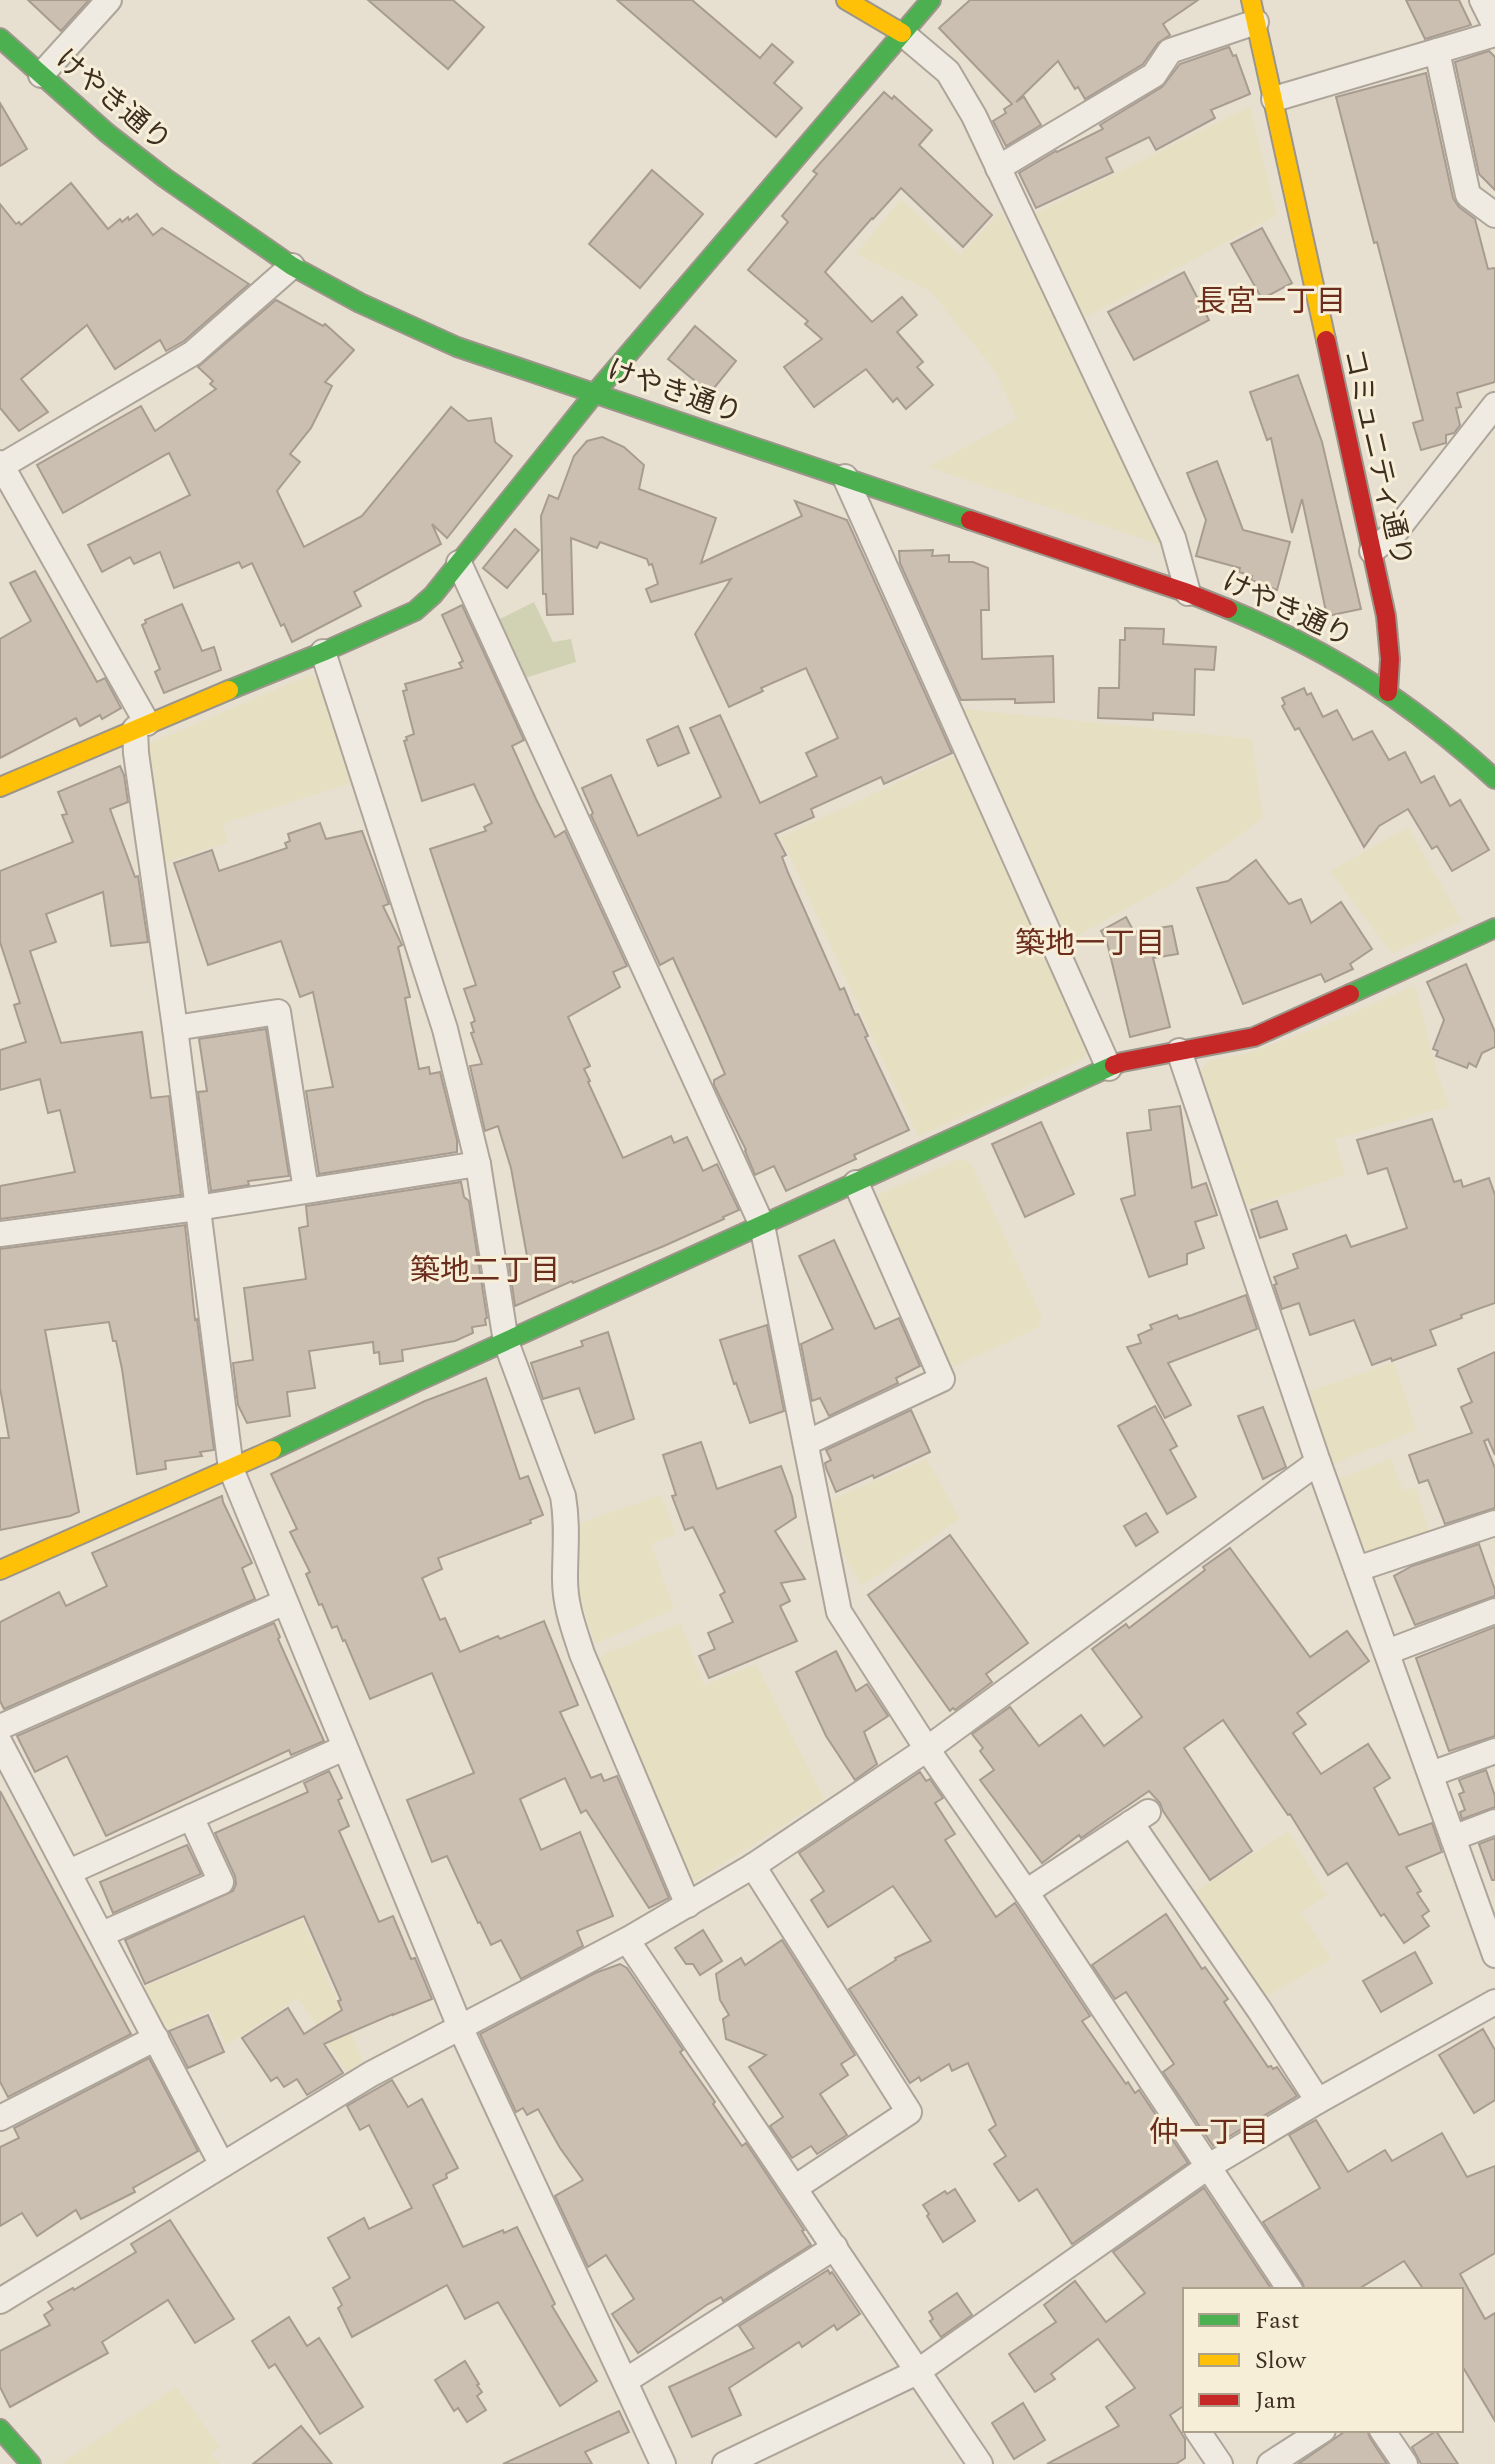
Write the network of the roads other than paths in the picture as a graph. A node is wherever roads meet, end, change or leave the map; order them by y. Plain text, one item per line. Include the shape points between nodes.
1 (109, 0) edge
2 (846, 0) edge
3 (931, 0) edge
4 (1482, 0) edge
5 (1254, 11) edge
6 (1495, 26) edge
7 (902, 33) junction
8 (1495, 34) edge
9 (0, 38) edge
10 (1437, 51) junction
11 (41, 75) junction
12 (1274, 99) junction
13 (998, 168) junction
14 (1495, 215) edge
15 (292, 266) junction
16 (595, 393) junction
17 (1495, 405) edge
18 (1, 465) edge
19 (845, 477) junction
20 (1372, 551) junction
21 (459, 563) junction
22 (1188, 593) junction
23 (323, 652) junction
24 (1388, 692) junction
25 (141, 726) junction
26 (1495, 779) edge
27 (0, 787) edge
28 (1495, 928) edge
29 (175, 1028) junction
30 (1179, 1051) junction
31 (1109, 1068) junction
32 (478, 1164) junction
33 (856, 1183) junction
34 (306, 1190) junction
35 (197, 1208) junction
36 (762, 1225) junction
37 (0, 1234) edge
38 (506, 1342) junction
39 (806, 1443) junction
40 (1318, 1462) junction
41 (231, 1469) junction
42 (1494, 1527) edge
43 (1357, 1569) junction
44 (0, 1570) edge
45 (285, 1602) junction
46 (1495, 1611) edge
47 (1387, 1652) junction
48 (0, 1727) edge
49 (0, 1743) edge
50 (344, 1748) junction
51 (927, 1749) junction
52 (1495, 1751) edge
53 (1431, 1774) junction
54 (191, 1817) junction
55 (1495, 1822) edge
56 (1453, 1838) junction
57 (753, 1866) junction
58 (69, 1872) junction
59 (1026, 1892) junction
60 (688, 1905) junction
61 (102, 1934) junction
62 (627, 1940) junction
63 (1495, 1955) edge
64 (1495, 2002) edge
65 (460, 2027) junction
66 (156, 2038) junction
67 (1318, 2101) junction
68 (0, 2118) edge
69 (222, 2165) junction
70 (1209, 2166) junction
71 (796, 2187) junction
72 (835, 2247) junction
73 (1289, 2288) edge
74 (0, 2301) edge
75 (917, 2372) junction
76 (625, 2381) junction
77 (0, 2429) edge
78 (1198, 2432) edge
79 (1320, 2432) edge
80 (1383, 2432) edge
81 (31, 2464) edge
82 (663, 2464) edge
83 (725, 2464) edge
84 (980, 2464) edge
85 (1220, 2464) edge
86 (1270, 2464) edge
87 (1405, 2464) edge

1 - 11 street
2 - 7 street
3 - 7 street
4 - 6 street
5 - 12 street, コミュニティ通り
5 - 13 street via 1170,51 1154,75
7 - 13 street via 948,72
7 - 16 street
8 - 10 street
9 - 11 street, けやき通り
10 - 12 street
10 - 14 street via 1468,195
11 - 15 street, けやき通り via 165,178
12 - 20 street, コミュニティ通り
13 - 22 street via 1173,538
15 - 16 street, けやき通り via 457,347
15 - 18 street via 193,353
16 - 19 street, けやき通り
16 - 21 street
17 - 20 street via 1396,531
18 - 25 street
19 - 22 street, けやき通り
19 - 31 street
20 - 24 street, コミュニティ通り via 1386,616
21 - 23 street via 415,611
21 - 36 street
22 - 24 street, けやき通り via 1314,648
23 - 25 street
23 - 32 street via 445,1029
24 - 26 street, けやき通り
25 - 27 street
25 - 29 street via 136,753
28 - 30 street via 1254,1037
29 - 34 street via 278,1012
29 - 35 street
30 - 31 street
30 - 40 street
31 - 33 street
32 - 34 street
32 - 38 street
33 - 36 street
33 - 39 street via 942,1379
34 - 35 street
35 - 37 street
35 - 41 street
36 - 38 street
36 - 39 street
38 - 41 street
38 - 60 street via 563,1496 568,1612
39 - 51 street via 839,1612
40 - 43 street
40 - 51 street
41 - 44 street
41 - 45 street
42 - 43 street
43 - 47 street
45 - 48 street
45 - 50 street
46 - 47 street
47 - 53 street
49 - 58 street
50 - 54 street
50 - 65 street
51 - 57 street
51 - 59 street
52 - 53 street
53 - 56 street
54 - 58 street
54 - 61 street via 221,1882
55 - 56 street
56 - 63 street
57 - 60 street
57 - 71 street via 909,2112
58 - 61 street
59 - 67 street via 1140,1818
59 - 70 street
60 - 62 street
61 - 66 street
62 - 65 street
62 - 71 street
64 - 67 street
65 - 69 street
65 - 76 street
66 - 68 street
66 - 69 street
67 - 70 street
69 - 74 street
70 - 73 street
70 - 75 street
71 - 72 street
72 - 75 street
72 - 76 street
75 - 83 street
75 - 84 street
76 - 82 street
77 - 81 street
78 - 85 street
79 - 86 street
80 - 87 street

